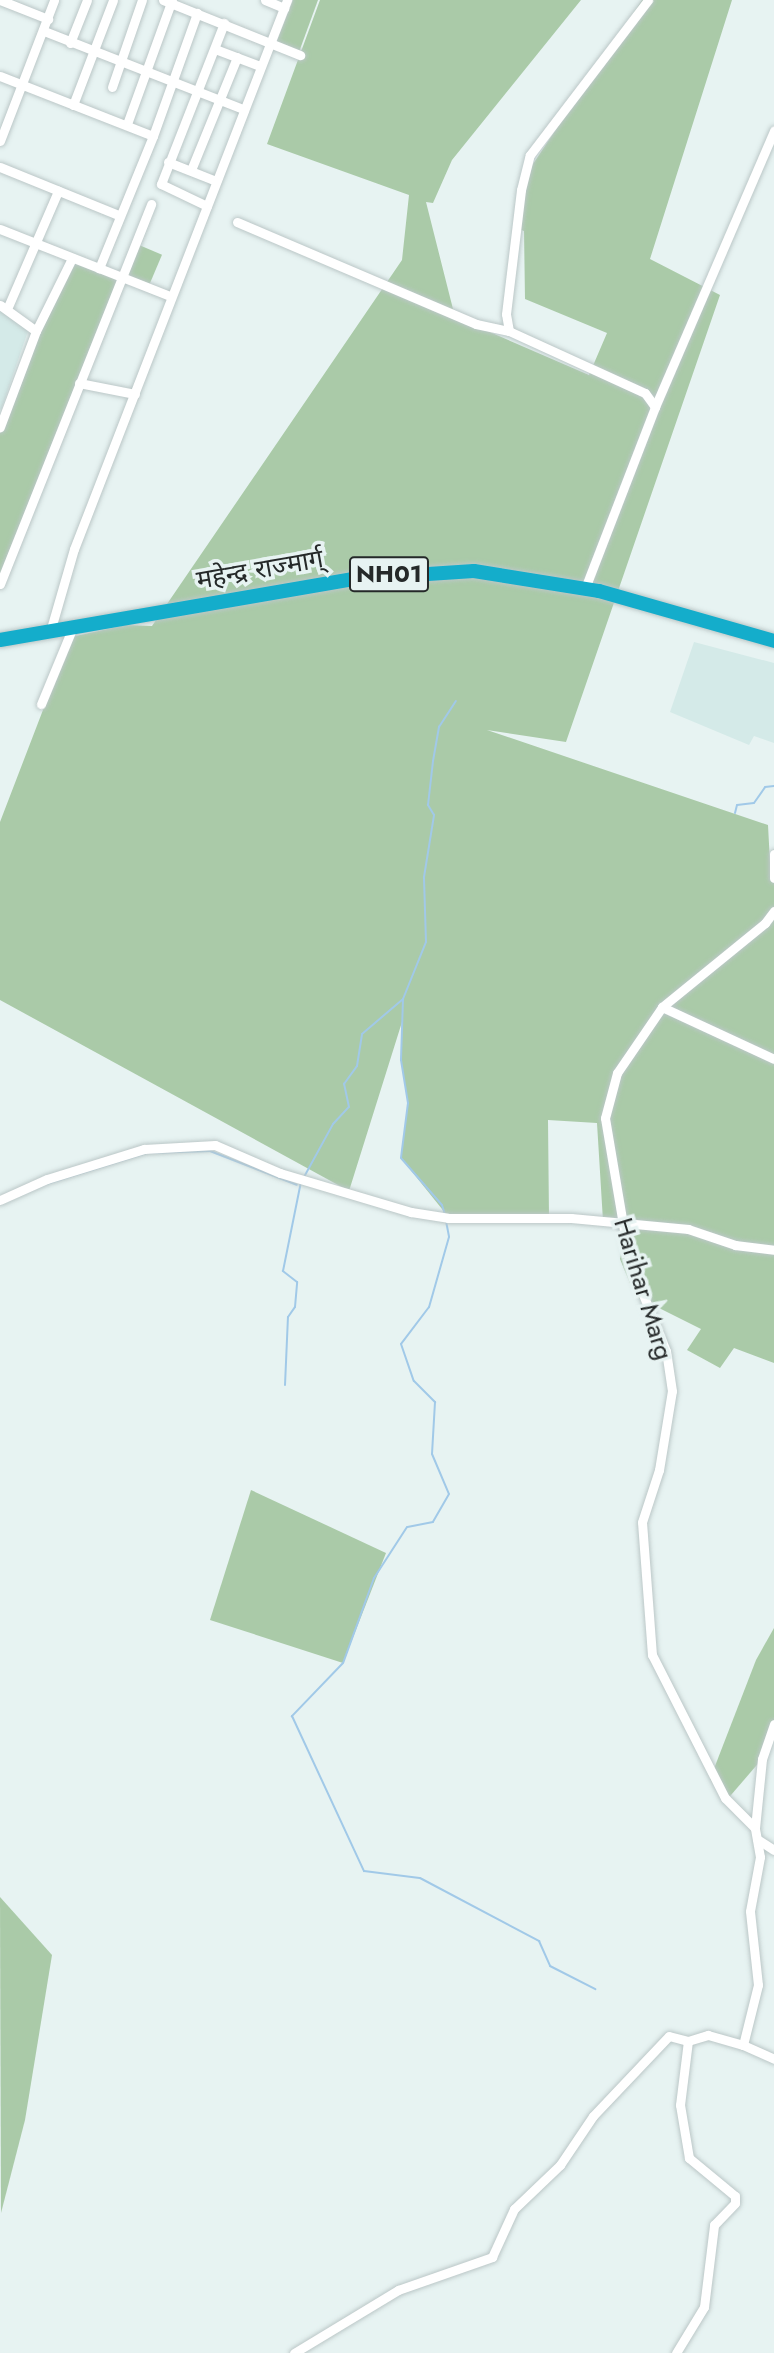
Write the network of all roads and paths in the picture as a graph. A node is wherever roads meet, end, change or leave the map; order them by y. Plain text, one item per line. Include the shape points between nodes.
1 (0, 0) edge
2 (54, 0) edge
3 (87, 0) edge
4 (113, 0) edge
5 (142, 0) edge
6 (265, 0) edge
7 (648, 0) edge
8 (169, 1) edge
9 (285, 4) edge
10 (197, 13) junction
11 (48, 19) junction
12 (224, 23) junction
13 (44, 31) junction
14 (70, 43) junction
15 (270, 43) junction
16 (215, 49) junction
17 (93, 51) junction
18 (300, 55) dead end
19 (237, 57) junction
20 (120, 62) junction
21 (260, 66) junction
22 (147, 74) junction
23 (0, 76) edge
24 (171, 84) junction
25 (22, 85) junction
26 (112, 88) dead end
27 (195, 93) junction
28 (220, 101) junction
29 (73, 105) junction
30 (243, 109) junction
31 (127, 124) junction
32 (3, 125) edge
33 (774, 131) edge
34 (153, 136) junction
35 (0, 141) edge
36 (167, 162) junction
37 (0, 167) edge
38 (191, 170) junction
39 (216, 181) junction
40 (58, 191) junction
41 (151, 204) dead end
42 (207, 206) junction
43 (118, 215) junction
44 (237, 222) dead end
45 (0, 229) edge
46 (38, 244) junction
47 (72, 258) junction
48 (99, 268) junction
49 (122, 279) junction
50 (170, 296) junction
51 (4, 307) edge
52 (36, 331) junction
53 (509, 331) junction
54 (79, 383) junction
55 (135, 394) junction
56 (655, 407) junction
57 (0, 428) edge
58 (0, 584) edge
59 (585, 588) junction
60 (72, 629) junction
61 (50, 632) junction
62 (0, 640) edge
63 (774, 641) edge
64 (41, 704) dead end
65 (774, 854) edge
66 (774, 878) edge
67 (774, 911) edge
68 (662, 1007) junction
69 (774, 1059) edge
70 (0, 1200) edge
71 (619, 1223) junction
72 (774, 1250) edge
73 (774, 1724) edge
74 (755, 1828) junction
75 (757, 1839) junction
76 (774, 1850) edge
77 (688, 2041) junction
78 (743, 2045) junction
79 (774, 2059) edge
80 (294, 2353) edge
81 (676, 2353) edge

1 - 11 street
2 - 11 street
3 - 14 street
4 - 17 street
5 - 20 street
6 - 9 street
7 - 53 street via 530,155 521,190 506,313
8 - 10 street
8 - 22 street
9 - 15 street
10 - 12 street
10 - 24 street
11 - 13 street
12 - 15 street
12 - 16 street
13 - 14 street
13 - 25 street
14 - 17 street
15 - 18 street
15 - 21 street
16 - 19 street
16 - 27 street
17 - 20 street
17 - 29 street
19 - 21 street
19 - 28 street
20 - 22 street
20 - 26 street
21 - 30 street
22 - 24 street
22 - 31 street
23 - 25 street
24 - 27 street
24 - 34 street
25 - 29 street
25 - 32 street
27 - 28 street
27 - 36 street
28 - 30 street
28 - 38 street
29 - 31 street
30 - 39 street
31 - 34 street
32 - 35 street
33 - 56 street
34 - 43 street
36 - 38 street
36 - 42 street via 161,184
37 - 40 street
38 - 39 street
39 - 42 street
40 - 43 street
40 - 46 street
41 - 49 street
42 - 50 street
43 - 48 street
44 - 53 street via 476,324
45 - 46 street
46 - 47 street
46 - 51 street
47 - 48 street
47 - 52 street
48 - 49 street
49 - 50 street
49 - 54 street
50 - 55 street
51 - 52 street
52 - 57 street
53 - 56 street via 645,393
54 - 55 street
54 - 58 street
55 - 61 street via 74,549
56 - 59 street
59 - 60 highway, महेन्द्र राज्मार्ग् / NH01 via 474,571 405,572
59 - 63 highway, महेन्द्र राज्मार्ग् / NH01
60 - 61 highway, महेन्द्र राज्मार्ग् / NH01
60 - 64 street
61 - 62 highway, महेन्द्र राज्मार्ग् / NH01
65 - 66 street
67 - 68 street, Harihar Marg via 757,931
68 - 69 street
68 - 71 street, Harihar Marg via 617,1073 609,1093 605,1118
70 - 71 street via 47,1179 144,1149 215,1145 280,1173 411,1212 448,1218
71 - 72 street via 688,1229 735,1245
71 - 74 street, Harihar Marg via 632,1271 666,1351 672,1391 662,1458 642,1522 652,1655 725,1798
73 - 74 street via 762,1759
74 - 75 street
75 - 76 street
75 - 78 street via 760,1857 750,1910 758,1985
77 - 78 street via 708,2035
77 - 80 street via 668,2036 631,2073 593,2116 560,2165 514,2209 492,2257 398,2290
77 - 81 street via 680,2105 689,2158 735,2196 735,2203 714,2225 704,2307
78 - 79 street

